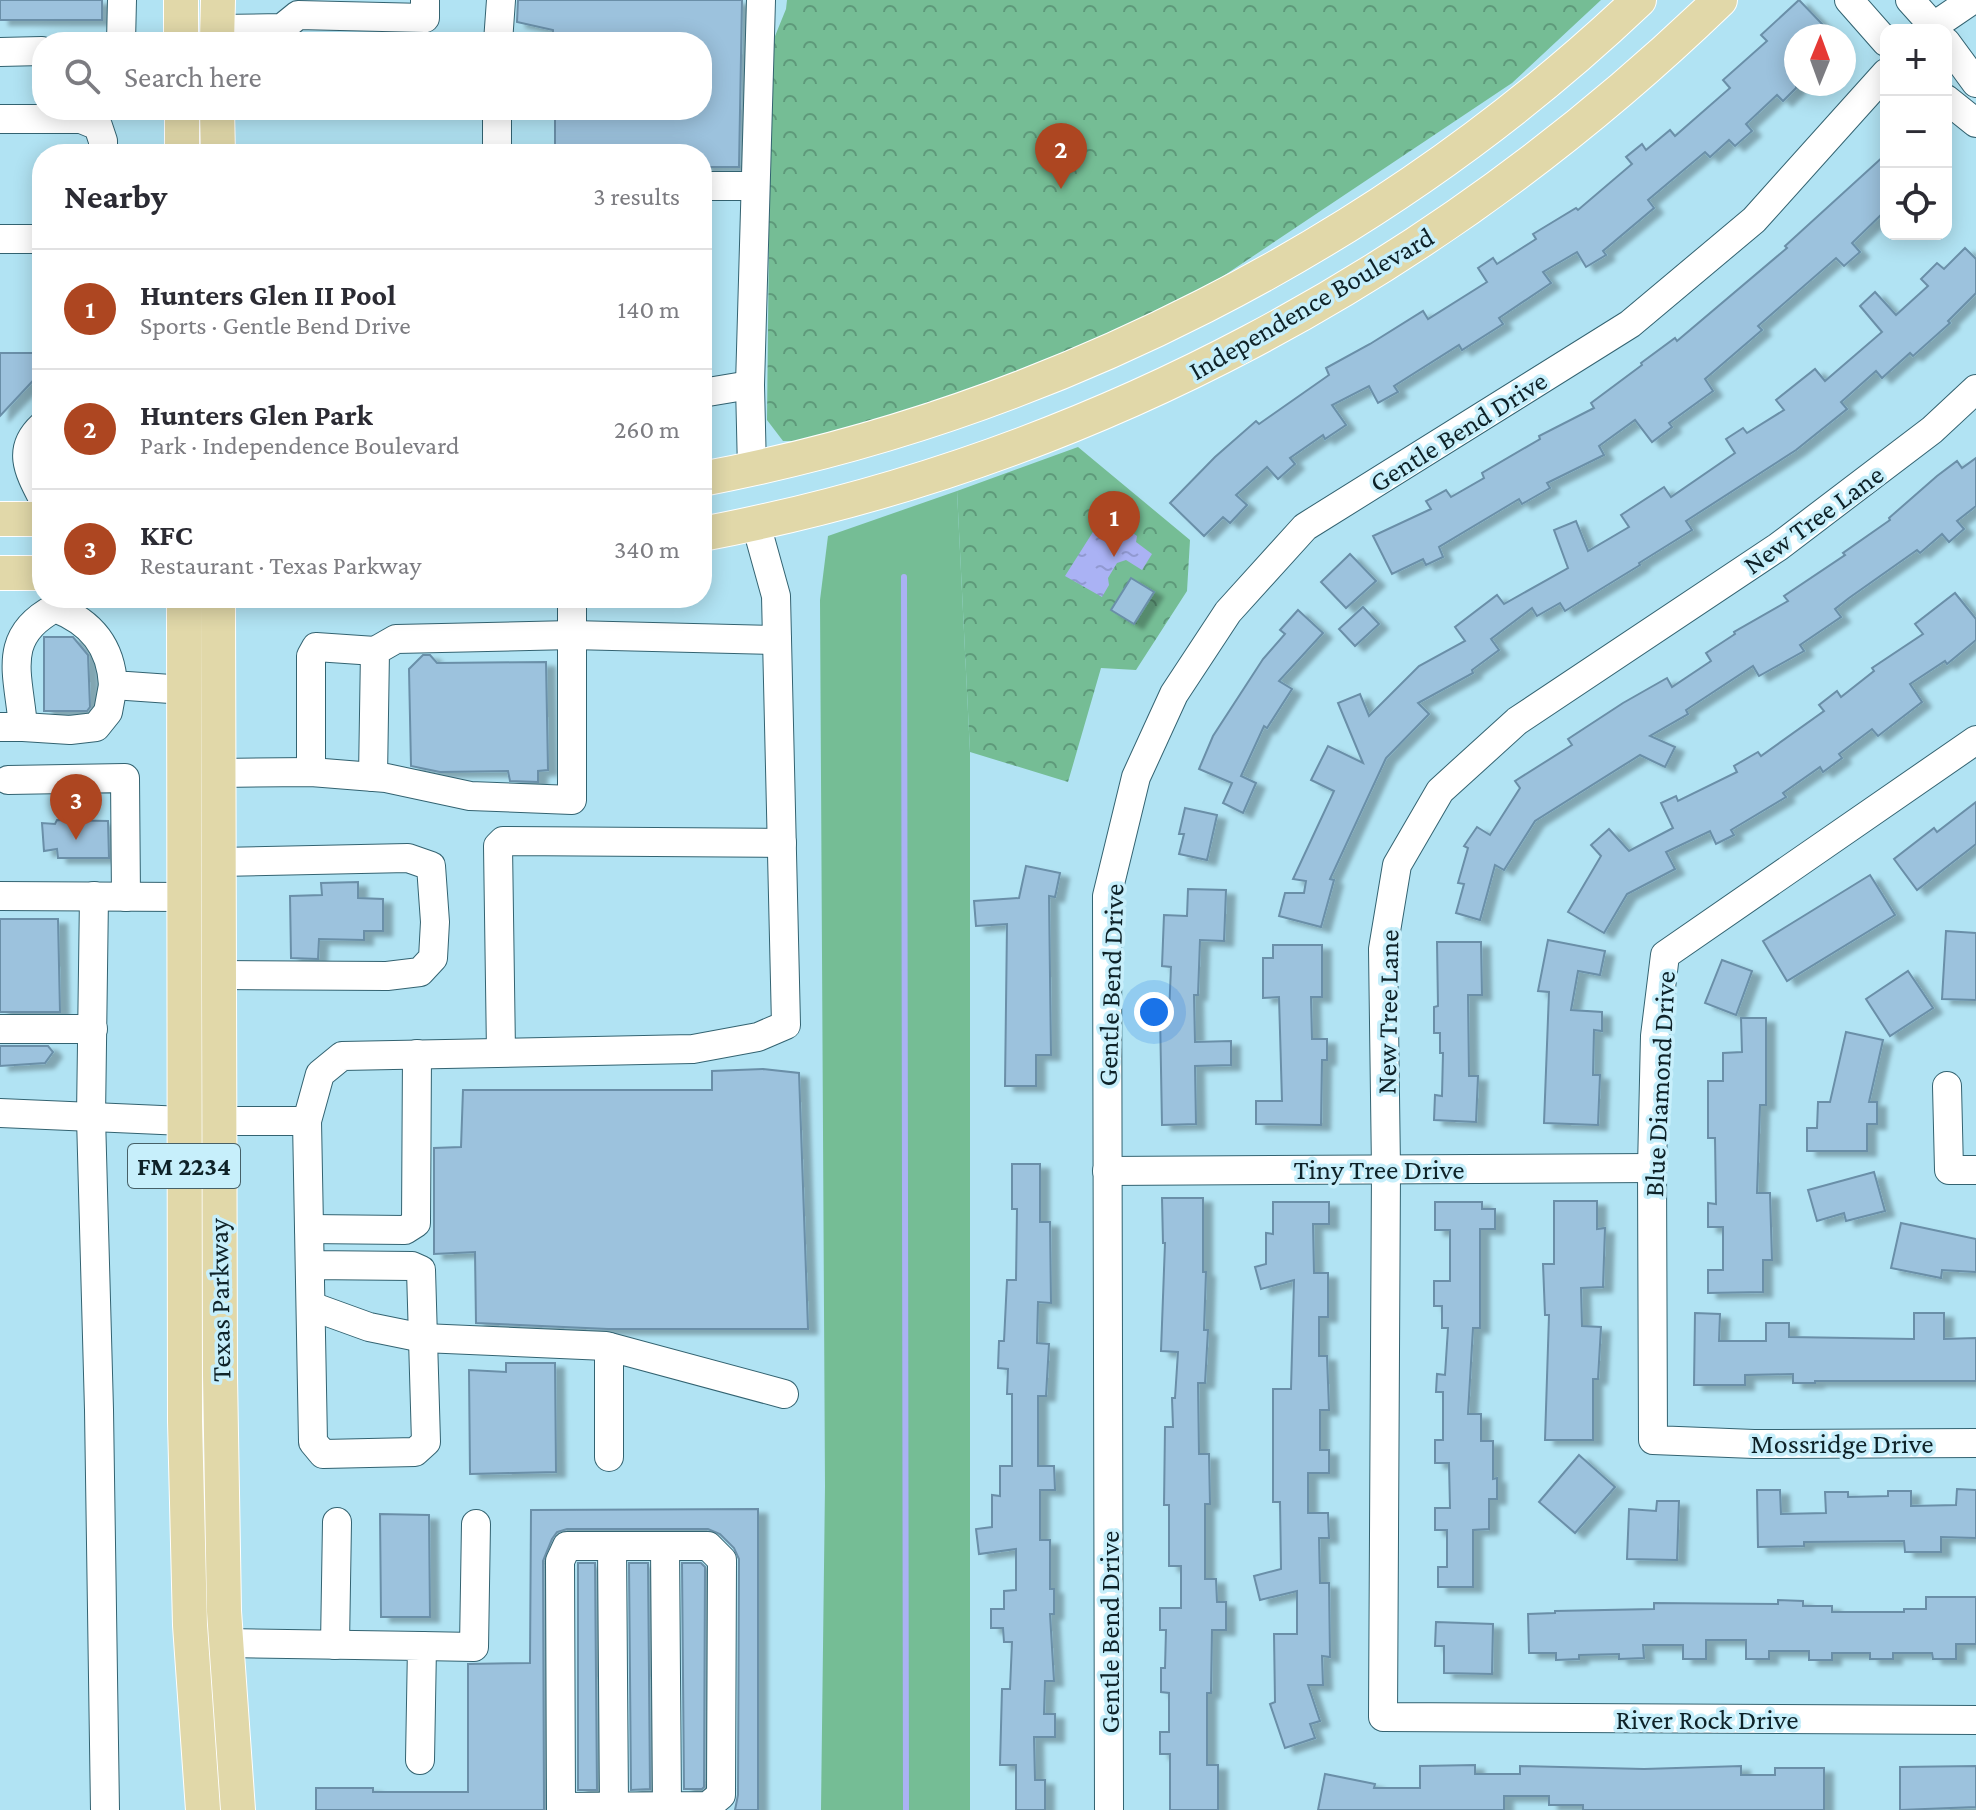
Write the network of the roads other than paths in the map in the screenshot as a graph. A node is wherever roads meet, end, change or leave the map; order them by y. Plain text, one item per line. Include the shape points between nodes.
1 (122, 0) edge
2 (181, 0) edge
3 (198, 0) edge
4 (425, 0) edge
5 (501, 0) edge
6 (761, 0) edge
7 (1639, 0) edge
8 (1720, 0) edge
9 (1849, 0) edge
10 (1910, 0) edge
11 (1972, 0) edge
12 (298, 8) edge
13 (218, 24) edge
14 (1930, 24) edge
15 (1945, 24) edge
16 (121, 32) edge
17 (181, 32) edge
18 (499, 32) edge
19 (1880, 35) edge
20 (32, 51) edge
21 (0, 52) edge
22 (1952, 52) edge
23 (1880, 80) edge
24 (1976, 83) edge
25 (1952, 104) edge
26 (0, 119) edge
27 (32, 119) edge
28 (83, 120) edge
29 (182, 120) edge
30 (497, 120) edge
31 (1976, 123) edge
32 (103, 144) edge
33 (182, 144) edge
34 (497, 144) edge
35 (712, 186) edge
36 (755, 186) junction
37 (1356, 219) junction
38 (0, 239) edge
39 (32, 239) edge
40 (1383, 267) junction
41 (750, 385) junction
42 (1976, 389) edge
43 (712, 391) edge
44 (32, 435) edge
45 (752, 470) junction
46 (32, 474) edge
47 (712, 477) edge
48 (0, 519) edge
49 (32, 519) edge
50 (756, 524) junction
51 (712, 532) edge
52 (0, 573) edge
53 (32, 573) edge
54 (49, 608) edge
55 (63, 608) edge
56 (184, 608) edge
57 (218, 608) edge
58 (572, 608) edge
59 (572, 635) junction
60 (777, 640) junction
61 (375, 651) junction
62 (113, 685) junction
63 (185, 690) junction
64 (12, 727) edge
65 (1976, 740) edge
66 (311, 772) junction
67 (218, 773) junction
68 (373, 777) junction
69 (8, 780) dead end
70 (782, 843) junction
71 (219, 862) junction
72 (0, 896) edge
73 (94, 896) junction
74 (126, 897) junction
75 (183, 897) junction
76 (218, 975) junction
77 (0, 1029) edge
78 (93, 1029) junction
79 (501, 1052) junction
80 (417, 1054) junction
81 (1947, 1086) dead end
82 (0, 1113) edge
83 (91, 1117) junction
84 (184, 1121) junction
85 (218, 1121) junction
86 (307, 1121) junction
87 (1652, 1168) junction
88 (1386, 1169) junction
89 (1976, 1170) edge
90 (1107, 1171) junction
91 (218, 1188) junction
92 (309, 1229) junction
93 (310, 1265) junction
94 (311, 1306) junction
95 (423, 1338) junction
96 (609, 1347) junction
97 (784, 1394) dead end
98 (1709, 1442) joint
99 (1976, 1443) edge
100 (609, 1457) dead end
101 (337, 1522) dead end
102 (476, 1524) dead end
103 (612, 1546) junction
104 (665, 1546) junction
105 (226, 1643) junction
106 (335, 1645) junction
107 (422, 1646) junction
108 (1439, 1717) joint
109 (1976, 1720) edge
110 (420, 1760) dead end
111 (667, 1806) junction
112 (614, 1807) junction
113 (561, 1809) edge
114 (105, 1810) edge
115 (203, 1810) edge
116 (238, 1810) edge
117 (1109, 1810) edge

1 - 16 street
2 - 17 main road
3 - 13 main road via 206,22
4 - 12 street via 425,18
5 - 18 street
6 - 36 street
7 - 37 main road, Independence Boulevard via 1491,127
8 - 40 main road, Independence Boulevard via 1550,150
9 - 19 street
10 - 14 street
11 - 15 street
12 - 13 street via 282,28
20 - 21 street
22 - 24 street
23 - 90 street, Gentle Bend Drive via 1754,220 1630,324 1305,527 1228,612 1174,694 1136,777 1107,896
25 - 31 street
26 - 27 street
28 - 32 street via 98,126
29 - 33 main road
30 - 34 street
35 - 36 street
36 - 41 street
37 - 40 main road
37 - 45 main road, Independence Boulevard via 1206,305 1061,371 979,405
38 - 39 street
40 - 50 main road, Independence Boulevard via 1260,339 1088,419 890,489
41 - 43 street
41 - 45 street
42 - 88 street, New Tree Lane via 1932,430 1778,547 1517,721 1440,791 1397,865 1383,949
44 - 46 street via 27,447
45 - 47 main road, Independence Boulevard
45 - 50 main road
48 - 49 main road
50 - 51 main road, Independence Boulevard
50 - 60 street via 776,596
52 - 53 main road
54 - 64 street via 26,629 18,649
55 - 62 street via 100,638
56 - 63 main road, Texas Parkway / FM 2234
57 - 67 main road, Texas Parkway / FM 2234
58 - 59 street
59 - 60 street
59 - 61 street via 396,639
59 - 68 street via 572,800 470,796
60 - 70 street
61 - 66 street via 316,647 311,656
61 - 68 street
62 - 63 street
62 - 64 street via 108,712 96,727
63 - 75 main road, Texas Parkway / FM 2234
65 - 87 street, Blue Diamond Drive via 1665,955 1655,1036
66 - 67 street
66 - 68 street
67 - 71 main road, Texas Parkway / FM 2234
69 - 74 street via 125,778
70 - 79 street via 786,1025 758,1037 693,1049
70 - 79 street via 503,841 498,846
71 - 76 main road, Texas Parkway / FM 2234
71 - 76 street via 408,858 431,866 435,922 433,958 420,972
72 - 73 street
73 - 74 street
73 - 78 street
74 - 75 street
75 - 84 main road, Texas Parkway / FM 2234
76 - 85 main road, Texas Parkway / FM 2234
77 - 78 street
78 - 83 street
79 - 80 street
80 - 86 street via 342,1056 320,1074
80 - 92 street via 416,1223 405,1230
81 - 89 street via 1949,1170
82 - 83 street
83 - 84 street
83 - 114 street
84 - 91 main road via 200,1134 201,1167
84 - 115 main road, Texas Parkway / FM 2234 via 190,1625
85 - 86 street
85 - 91 main road, Texas Parkway / FM 2234
86 - 92 street
87 - 88 street, Tiny Tree Drive
87 - 98 street, Blue Diamond Drive via 1653,1440
88 - 90 street, Tiny Tree Drive
88 - 108 street, New Tree Lane via 1383,1717
90 - 117 street, Gentle Bend Drive
91 - 105 main road, Texas Parkway / FM 2234
92 - 93 street
93 - 94 street
93 - 95 street via 421,1270
94 - 95 street via 369,1327
94 - 95 street via 313,1442 323,1454 415,1452 426,1442
95 - 96 street
96 - 97 street
96 - 100 street
98 - 99 street, Mossridge Drive
101 - 106 street
102 - 107 street via 474,1647
103 - 104 street
103 - 112 street
103 - 113 street via 567,1546 560,1561
104 - 111 street
104 - 111 street via 708,1546 722,1560 721,1795 708,1806
105 - 106 street
105 - 116 main road, Texas Parkway / FM 2234
106 - 107 street
107 - 110 street
108 - 109 street, River Rock Drive
111 - 112 street
112 - 113 street

